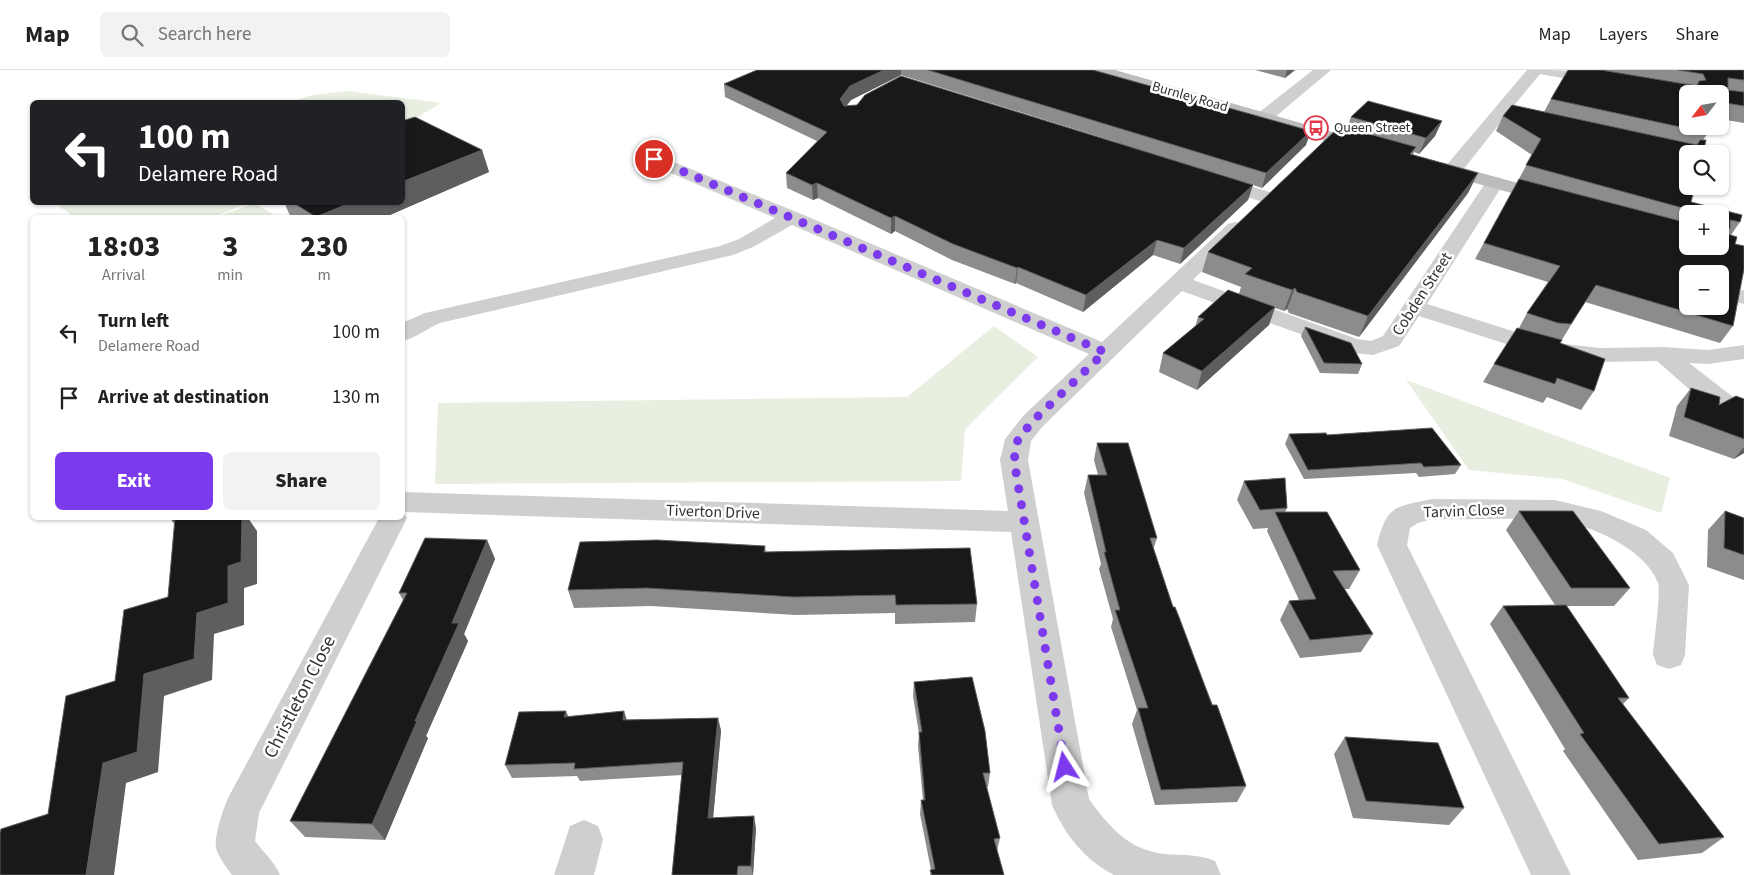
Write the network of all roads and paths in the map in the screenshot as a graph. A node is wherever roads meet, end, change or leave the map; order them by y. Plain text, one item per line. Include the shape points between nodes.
1 (1098, 70) edge
2 (1323, 70) edge
3 (1535, 70) edge
4 (1542, 70) edge
5 (1620, 83) edge
6 (1500, 112) junction
7 (1263, 118) junction
8 (1556, 124) edge
9 (1386, 152) edge
10 (654, 159) dead end
11 (1423, 163) edge
12 (1452, 171) junction
13 (1201, 177) edge
14 (1496, 183) junction
15 (1572, 204) edge
16 (792, 217) junction
17 (1178, 282) junction
18 (1414, 307) junction
19 (405, 332) edge
20 (1105, 352) junction
21 (1744, 352) edge
22 (1663, 354) junction
23 (1744, 414) edge
24 (405, 502) edge
25 (392, 520) edge
26 (1024, 522) junction
27 (1669, 656) dead end
28 (584, 839) dead end
29 (260, 875) edge
30 (574, 875) edge
31 (1201, 875) edge
32 (1551, 875) edge

1 - 7 street, Burnley Road
2 - 7 street
3 - 6 street
4 - 5 street
6 - 8 street
6 - 12 street
7 - 9 street, Burnley Road via 1323,143
10 - 16 street
11 - 12 street
12 - 14 street
13 - 17 street via 1261,202
14 - 15 street
14 - 18 street, Cobden Street
16 - 19 street via 726,251 433,318
16 - 20 street
17 - 18 street, Cobden Street via 1353,346 1374,348 1391,341
17 - 20 street
18 - 22 street via 1544,349 1600,355
20 - 26 street via 1018,439 1014,460
21 - 22 street via 1708,357
22 - 23 street via 1724,403
24 - 26 street, Tiverton Drive
25 - 29 street, Christleton Close via 241,811 235,846 253,871
26 - 31 street via 1071,805 1091,834 1114,854 1147,871
27 - 32 street, Tarvin Close via 1674,585 1662,561 1636,538 1591,518 1556,510 1432,509 1409,514 1397,523 1392,545
28 - 30 street

